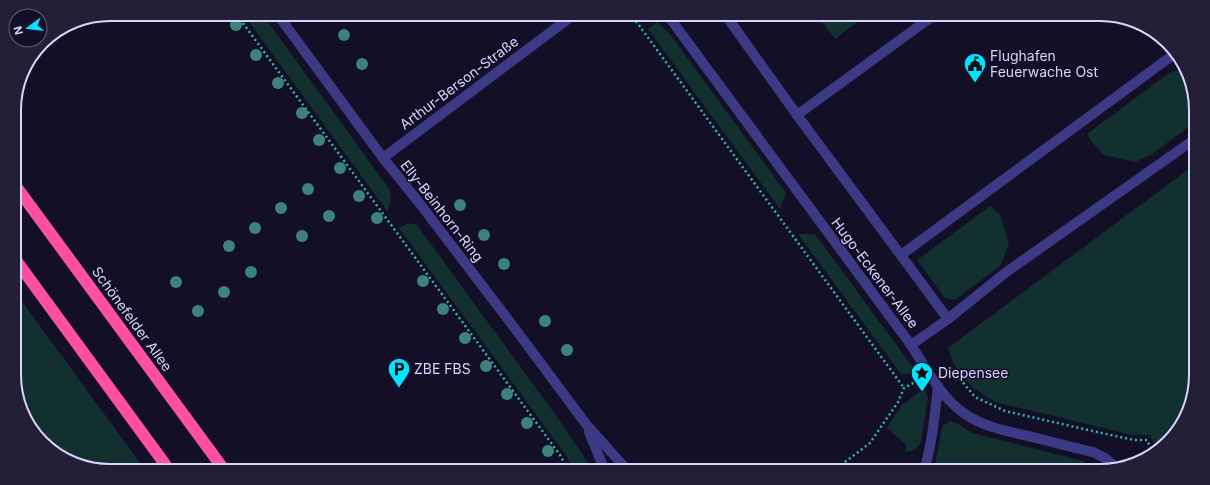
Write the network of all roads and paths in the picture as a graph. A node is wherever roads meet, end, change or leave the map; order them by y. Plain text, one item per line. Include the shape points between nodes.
1 (241, 21) edge
2 (282, 21) edge
3 (565, 21) edge
4 (636, 21) edge
5 (672, 21) edge
6 (730, 21) edge
7 (926, 21) edge
8 (1171, 56) edge
9 (797, 115) junction
10 (1189, 143) edge
11 (383, 158) junction
12 (21, 193) edge
13 (901, 255) junction
14 (21, 267) edge
15 (948, 319) junction
16 (911, 345) junction
17 (931, 375) junction
18 (938, 386) junction
19 (904, 388) junction
20 (586, 424) junction
21 (1151, 448) edge
22 (1111, 463) edge
23 (165, 464) edge
24 (220, 464) edge
25 (565, 464) edge
26 (602, 464) edge
27 (622, 464) edge
28 (842, 464) edge
29 (926, 464) edge

1 - 25 path
2 - 11 street, Elly-Beinhorn-Ring
3 - 11 street, Arthur-Berson-Straße
4 - 19 path
5 - 16 street, Hugo-Eckener-Allee
6 - 9 street
7 - 9 street
8 - 13 street
9 - 13 street
10 - 15 street via 1006,273
11 - 20 street, Elly-Beinhorn-Ring
12 - 24 highway, Schönefelder Allee
13 - 15 street
14 - 23 highway
15 - 16 street
16 - 17 street, Hugo-Eckener-Allee
17 - 18 street, Hugo-Eckener-Allee
17 - 19 path
17 - 21 path via 951,368 975,397 1005,411 1127,439 1147,440
18 - 22 street, Hugo-Eckener-Allee via 964,413 980,423 1093,452
18 - 29 street via 935,422
19 - 28 path via 898,402 870,443
20 - 26 street, Elly-Beinhorn-Ring
20 - 27 street, Elly-Beinhorn-Ring

